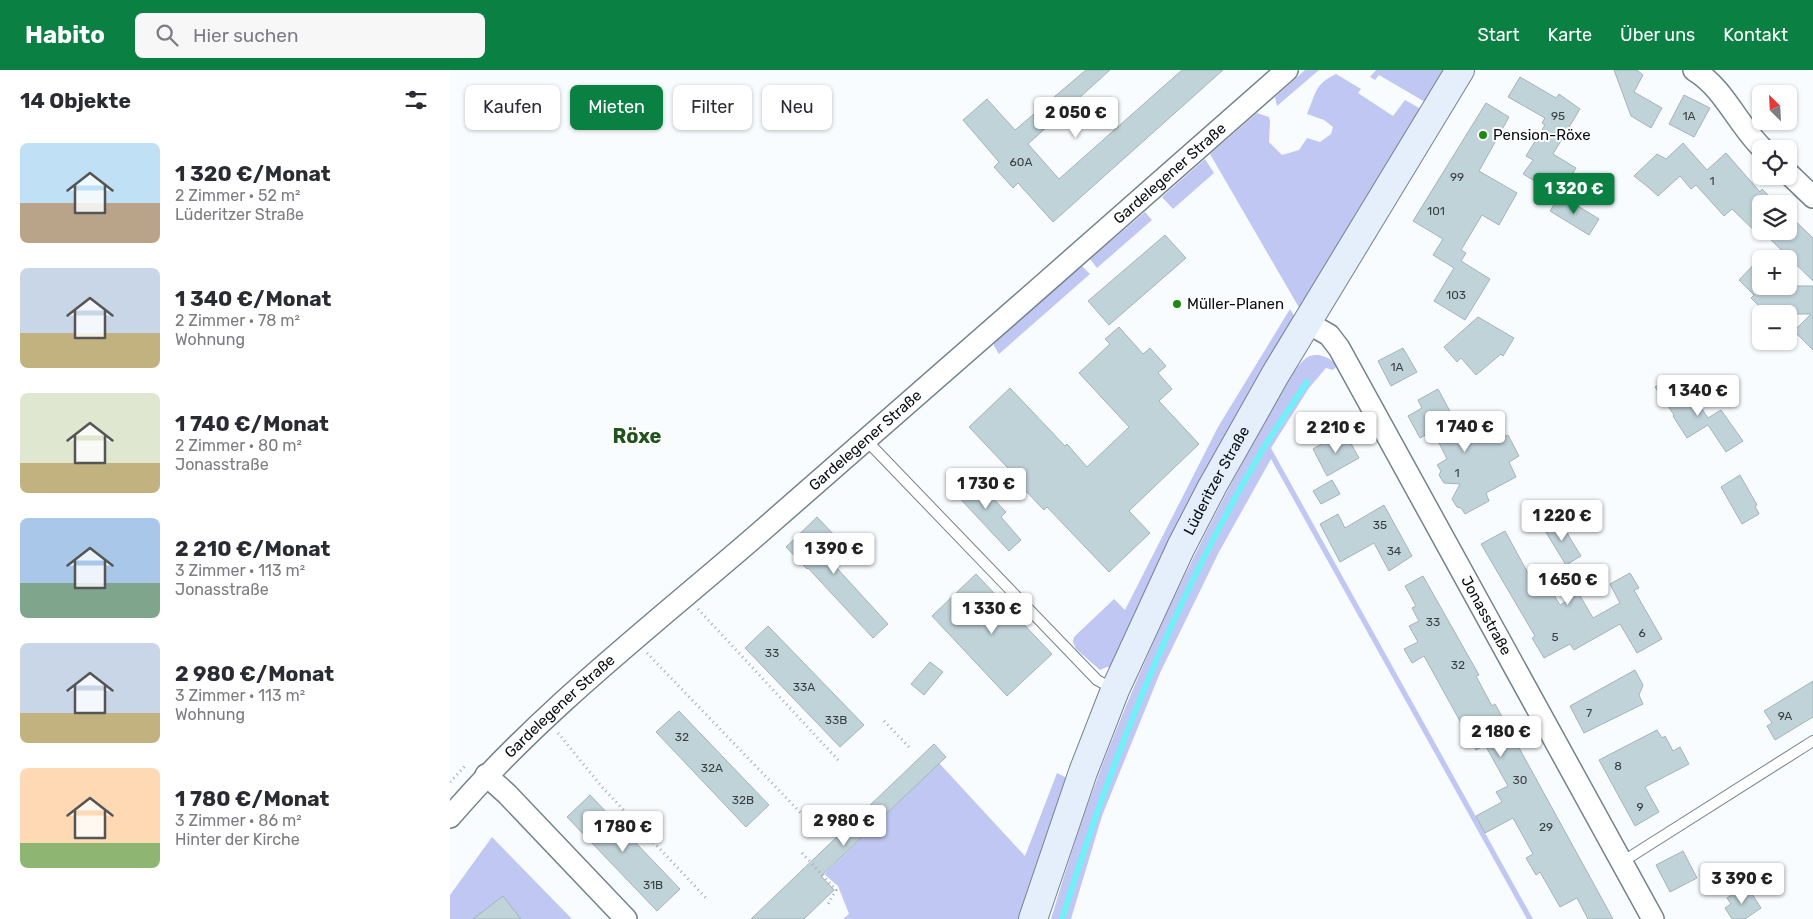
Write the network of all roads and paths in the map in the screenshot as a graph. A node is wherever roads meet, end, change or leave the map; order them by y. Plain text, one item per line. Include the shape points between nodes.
1 (1287, 70) edge
2 (1460, 70) edge
3 (1694, 70) edge
4 (1755, 140) edge
5 (1797, 182) edge
6 (1813, 197) edge
7 (1308, 323) junction
8 (866, 440) junction
9 (686, 596) junction
10 (635, 640) junction
11 (1115, 690) junction
12 (546, 717) junction
13 (884, 720) dead end
14 (1813, 741) edge
15 (909, 746) dead end
16 (840, 762) dead end
17 (486, 775) junction
18 (450, 817) edge
19 (819, 832) dead end
20 (802, 853) dead end
21 (1622, 862) junction
22 (706, 898) dead end
23 (828, 904) dead end
24 (626, 919) edge
25 (1033, 919) edge
26 (1653, 919) edge

1 - 8 street, Gardelegener Straße
2 - 7 main road, Lüderitzer Straße
3 - 4 street via 1717,88
5 - 6 street
7 - 11 main road, Lüderitzer Straße via 1212,487
7 - 21 street, Jonasstraße via 1329,335 1339,348
8 - 9 street, Gardelegener Straße
8 - 11 lane via 1097,680
9 - 10 street, Gardelegener Straße
9 - 16 path
10 - 12 street, Gardelegener Straße
10 - 19 path
11 - 25 main road, Lüderitzer Straße
12 - 17 street, Gardelegener Straße
12 - 22 path via 602,787
13 - 15 path
14 - 21 lane
17 - 18 street, Gardelegener Straße
17 - 24 street
20 - 23 path via 836,890
21 - 26 street, Jonasstraße

